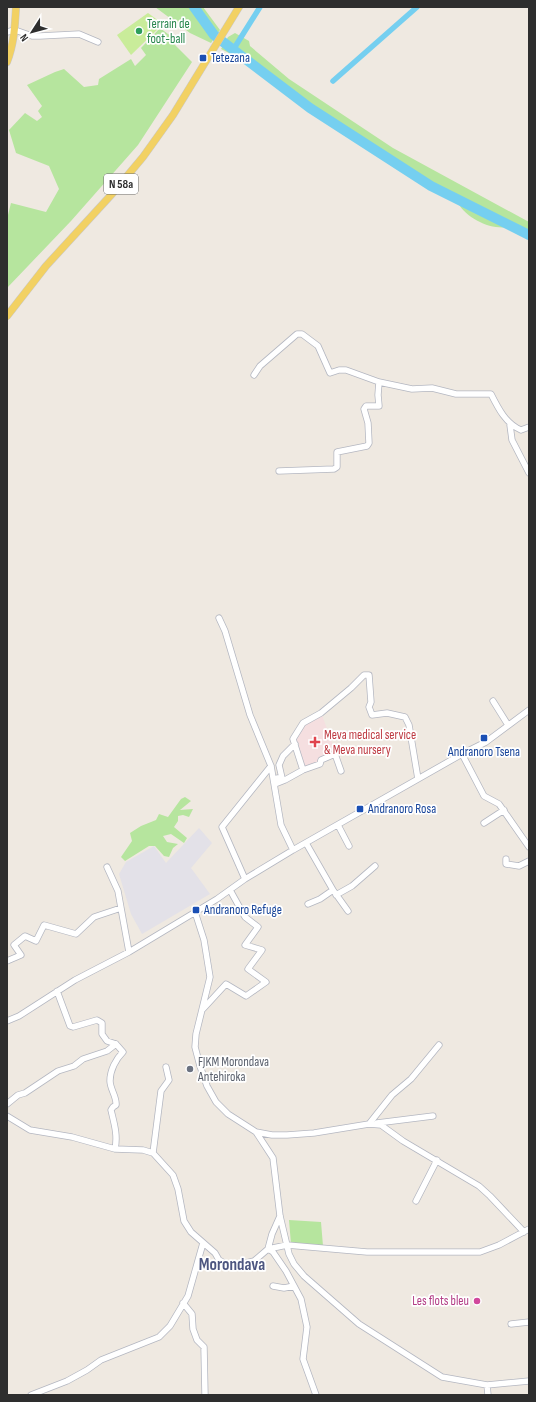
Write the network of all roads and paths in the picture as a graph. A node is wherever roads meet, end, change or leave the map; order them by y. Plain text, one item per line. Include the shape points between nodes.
1 (16, 7) edge
2 (239, 7) edge
3 (15, 30) junction
4 (7, 32) edge
5 (7, 37) edge
6 (98, 42) dead end
7 (7, 62) edge
8 (19, 300) junction
9 (7, 311) edge
10 (7, 316) edge
11 (254, 375) dead end
12 (379, 382) junction
13 (510, 425) junction
14 (529, 427) edge
15 (279, 471) dead end
16 (529, 473) edge
17 (219, 618) dead end
18 (493, 701) dead end
19 (529, 710) edge
20 (508, 725) junction
21 (295, 744) junction
22 (462, 754) junction
23 (271, 766) junction
24 (303, 770) junction
25 (341, 771) dead end
26 (418, 779) junction
27 (274, 784) junction
28 (504, 810) junction
29 (484, 823) dead end
30 (338, 825) junction
31 (306, 843) junction
32 (528, 844) edge
33 (349, 846) dead end
34 (293, 850) junction
35 (506, 859) dead end
36 (529, 861) edge
37 (375, 866) dead end
38 (107, 867) dead end
39 (245, 879) junction
40 (230, 890) junction
41 (333, 890) junction
42 (336, 895) junction
43 (308, 904) dead end
44 (121, 908) junction
45 (348, 911) dead end
46 (195, 912) junction
47 (129, 952) junction
48 (7, 961) edge
49 (57, 991) junction
50 (203, 1010) junction
51 (7, 1021) edge
52 (116, 1044) junction
53 (440, 1045) dead end
54 (166, 1068) dead end
55 (7, 1104) edge
56 (7, 1116) edge
57 (433, 1116) dead end
58 (369, 1124) junction
59 (256, 1132) junction
60 (115, 1149) junction
61 (153, 1152) junction
62 (437, 1160) junction
63 (416, 1201) dead end
64 (280, 1216) junction
65 (526, 1230) edge
66 (203, 1243) junction
67 (287, 1245) junction
68 (268, 1249) junction
69 (273, 1286) dead end
70 (294, 1286) junction
71 (184, 1303) junction
72 (529, 1322) edge
73 (511, 1324) dead end
74 (529, 1381) edge
75 (487, 1385) junction
76 (31, 1395) edge
77 (205, 1395) edge
78 (316, 1395) edge
79 (488, 1395) edge

1 - 3 main road
2 - 8 main road, N 58a via 173,115 143,157
3 - 4 street
3 - 5 street
3 - 6 street via 32,36 79,34
3 - 7 main road
8 - 9 main road
8 - 10 main road, N 58a
11 - 12 street via 260,366 300,334 318,346 330,373 346,370
12 - 13 street via 456,394 492,394
12 - 15 street via 379,406 366,406 364,409 368,423 367,446 337,452 337,467 334,469
13 - 14 street via 521,430
13 - 16 street via 512,440
17 - 23 street via 250,715
18 - 20 street
19 - 20 street
20 - 22 street via 486,742
21 - 24 street
21 - 26 street via 293,739 303,723 321,713 364,675 369,675 372,715 387,713 405,717 409,725
21 - 27 street via 283,756 279,765 282,778 277,778
22 - 26 street
22 - 28 street via 484,796 499,804
23 - 27 street
23 - 39 street via 222,827
24 - 25 street via 320,764 321,760 334,754
24 - 27 street
26 - 30 street
27 - 34 street via 281,824
28 - 29 street
28 - 32 street
30 - 31 street
30 - 33 street
31 - 34 street
31 - 41 street
34 - 39 street
35 - 36 street via 506,864 519,866
37 - 42 street via 352,886
38 - 44 street via 118,891
39 - 40 street
40 - 46 street
40 - 50 street via 245,916 258,927 245,946 262,950 248,969 266,982 246,996 226,984
41 - 42 street
41 - 43 street
42 - 45 street
44 - 47 street
44 - 48 street via 94,917 76,934 44,925 36,941 25,936 14,945 21,955
46 - 47 street
46 - 50 street via 204,940 210,977
47 - 49 street
49 - 51 street
49 - 52 street via 70,1026 98,1020 102,1023 102,1034 107,1041
50 - 59 street via 195,1047 207,1086 216,1102 228,1114
52 - 55 street via 107,1051 58,1071
52 - 60 street via 123,1052 115,1061 110,1080 116,1101 116,1106 111,1110 116,1128
53 - 58 street via 411,1079 392,1095
54 - 61 street via 169,1080 162,1091
56 - 60 street via 30,1130 72,1137
57 - 58 street
58 - 59 street via 287,1135
58 - 62 street via 381,1125
59 - 64 street via 273,1158
60 - 61 street
61 - 66 street via 173,1175 184,1221
62 - 63 street
62 - 65 street via 479,1186
64 - 67 street
64 - 68 street
65 - 67 street via 480,1252 367,1252
66 - 68 street via 215,1252 219,1260 228,1265 254,1261
66 - 71 street
67 - 68 street
67 - 75 street via 289,1254 299,1270 359,1324 442,1377
68 - 70 street via 273,1252
69 - 70 street
70 - 78 street via 301,1299 307,1327 303,1359
71 - 76 street via 170,1326 159,1337 101,1360 67,1381
71 - 77 street via 192,1314 197,1340 204,1347
72 - 73 street
74 - 75 street
75 - 79 street

